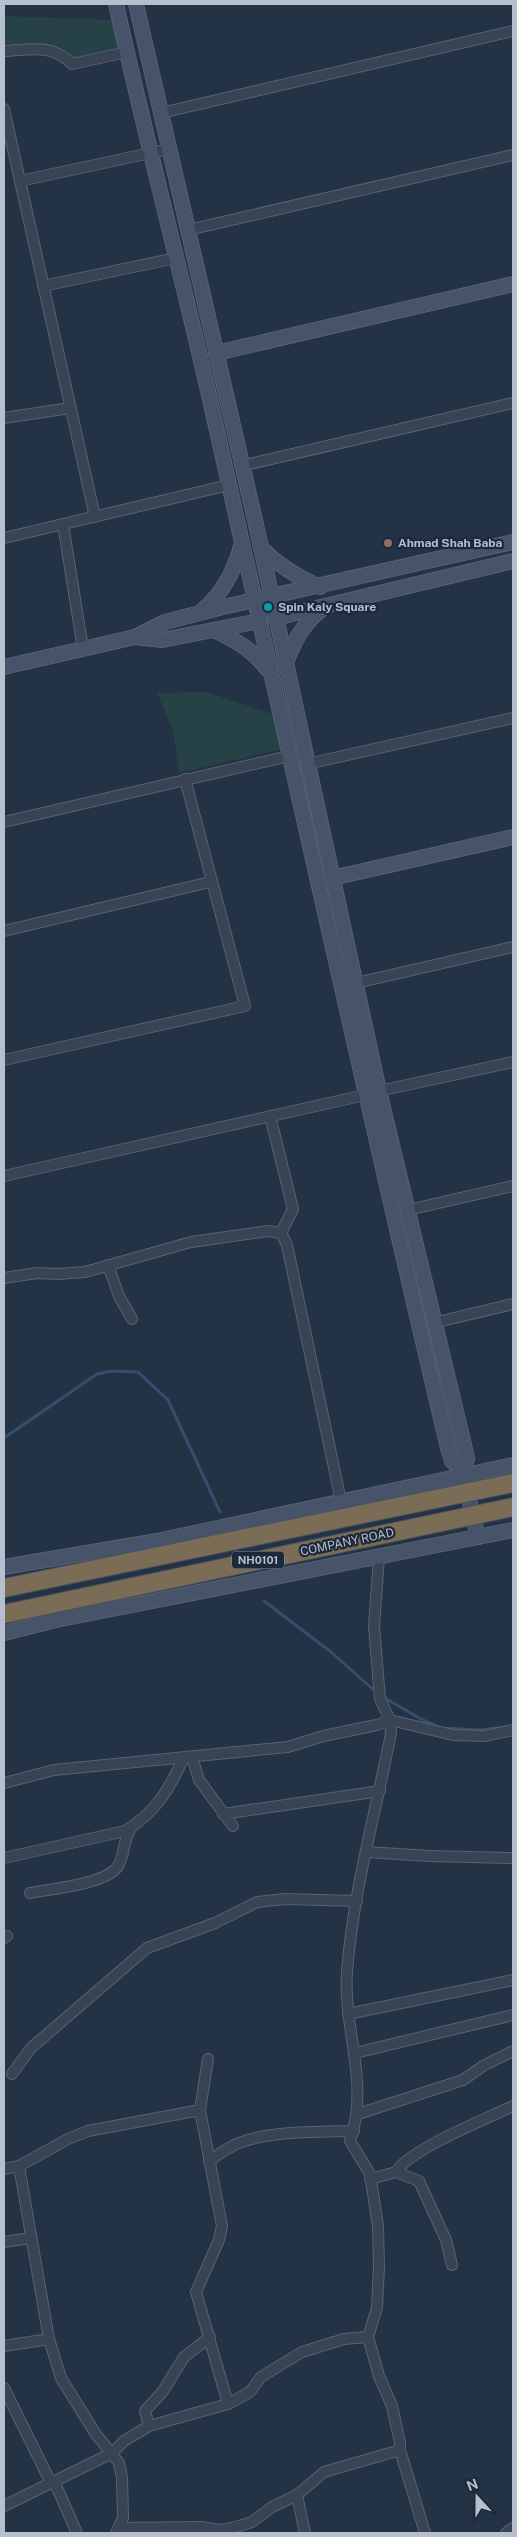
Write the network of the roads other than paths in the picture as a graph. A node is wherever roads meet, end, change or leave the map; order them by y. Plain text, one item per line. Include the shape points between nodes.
1 (116, 4) edge
2 (136, 4) edge
3 (513, 31) edge
4 (4, 51) edge
5 (127, 52) junction
6 (4, 109) edge
7 (161, 113) junction
8 (170, 149) junction
9 (150, 154) junction
10 (513, 155) edge
11 (20, 182) junction
12 (178, 190) junction
13 (161, 195) junction
14 (188, 230) junction
15 (176, 258) junction
16 (513, 284) edge
17 (43, 286) junction
18 (216, 352) junction
19 (513, 403) edge
20 (70, 408) junction
21 (4, 418) edge
22 (241, 466) junction
23 (229, 486) junction
24 (95, 517) junction
25 (63, 524) junction
26 (4, 538) edge
27 (513, 542) edge
28 (242, 543) junction
29 (261, 548) junction
30 (513, 560) edge
31 (320, 587) junction
32 (270, 597) junction
33 (254, 600) junction
34 (326, 605) junction
35 (198, 613) junction
36 (275, 618) junction
37 (259, 622) junction
38 (214, 630) junction
39 (135, 637) junction
40 (84, 649) junction
41 (285, 665) junction
42 (4, 667) edge
43 (270, 674) junction
44 (513, 718) edge
45 (289, 756) junction
46 (307, 764) junction
47 (185, 779) junction
48 (4, 822) edge
49 (513, 837) edge
50 (332, 878) junction
51 (210, 882) junction
52 (4, 931) edge
53 (513, 947) edge
54 (356, 983) junction
55 (362, 1011) junction
56 (346, 1014) junction
57 (4, 1060) edge
58 (513, 1062) edge
59 (379, 1091) junction
60 (365, 1095) junction
61 (270, 1116) junction
62 (4, 1176) edge
63 (400, 1179) junction
64 (386, 1182) junction
65 (513, 1186) edge
66 (408, 1210) junction
67 (281, 1233) junction
68 (108, 1265) junction
69 (4, 1278) edge
70 (513, 1304) edge
71 (132, 1319) dead end
72 (433, 1322) junction
73 (513, 1465) edge
74 (464, 1480) junction
75 (513, 1483) edge
76 (341, 1501) junction
77 (513, 1507) edge
78 (473, 1516) junction
79 (513, 1530) edge
80 (478, 1537) junction
81 (378, 1558) junction
82 (4, 1567) edge
83 (4, 1588) edge
84 (4, 1614) edge
85 (4, 1633) edge
86 (390, 1720) junction
87 (513, 1730) edge
88 (187, 1758) junction
89 (4, 1783) edge
90 (380, 1791) junction
91 (223, 1814) junction
92 (132, 1826) junction
93 (233, 1826) dead end
94 (367, 1852) junction
95 (4, 1858) edge
96 (513, 1858) edge
97 (30, 1893) dead end
98 (357, 1901) junction
99 (513, 1980) edge
100 (348, 2014) junction
101 (513, 2015) edge
102 (513, 2051) edge
103 (356, 2053) junction
104 (208, 2059) dead end
105 (12, 2074) dead end
106 (513, 2106) edge
107 (200, 2110) junction
108 (358, 2114) junction
109 (354, 2131) junction
110 (210, 2161) junction
111 (19, 2166) junction
112 (4, 2169) edge
113 (396, 2172) junction
114 (370, 2179) junction
115 (31, 2238) junction
116 (4, 2242) edge
117 (452, 2264) dead end
118 (210, 2337) junction
119 (368, 2337) junction
120 (49, 2338) junction
121 (4, 2346) edge
122 (4, 2388) edge
123 (228, 2404) junction
124 (150, 2426) junction
125 (400, 2450) junction
126 (112, 2453) junction
127 (52, 2482) junction
128 (297, 2495) junction
129 (4, 2506) edge
130 (513, 2528) edge
131 (240, 2530) edge
132 (118, 2531) edge
133 (77, 2533) edge
134 (305, 2533) edge
135 (425, 2533) edge
136 (506, 2533) edge

1 - 5 street
2 - 7 street
3 - 7 street
4 - 5 street via 51,49 64,55 72,64
5 - 9 street
6 - 11 street
7 - 8 street
8 - 9 street
8 - 12 street
9 - 11 street
9 - 13 street
10 - 14 street
11 - 17 street
12 - 13 street
12 - 14 street
13 - 15 street
14 - 18 street
15 - 17 street
15 - 23 street
16 - 18 street
17 - 20 street
18 - 22 street
19 - 22 street
20 - 21 street
20 - 24 street
22 - 29 street
23 - 24 street
23 - 28 street
24 - 25 street
25 - 26 street
25 - 40 street
27 - 31 street
28 - 33 street
28 - 35 street via 236,566 227,582 216,599
29 - 31 street via 302,580
29 - 32 street
30 - 34 street
31 - 32 street
32 - 33 street
32 - 36 street
33 - 35 street
33 - 37 street
34 - 36 street
34 - 41 street via 310,618 295,639
35 - 39 street via 165,622
36 - 37 street
36 - 41 street
37 - 38 street
37 - 43 street
38 - 39 street via 162,640
38 - 43 street via 239,642 258,658
39 - 40 street
40 - 42 street
41 - 46 street
43 - 45 street
44 - 46 street
45 - 47 street
45 - 56 street
46 - 50 street
47 - 48 street
47 - 51 street
49 - 50 street
50 - 54 street
51 - 52 street
51 - 57 street via 244,1006
53 - 54 street
54 - 55 street
55 - 56 street
55 - 59 street
56 - 60 street
58 - 59 street
59 - 63 street
60 - 61 street
60 - 64 street
61 - 62 street
61 - 67 street via 293,1209
63 - 64 street
63 - 66 street
64 - 74 street via 448,1448
65 - 66 street
66 - 72 street
67 - 68 street via 268,1231 191,1242
67 - 76 street via 287,1244
68 - 69 street via 84,1272
68 - 71 street via 119,1296
70 - 72 street
72 - 74 street via 466,1453
73 - 74 street
74 - 75 highway, COMPANY ROAD / NH0101
74 - 76 street
74 - 78 street
74 - 83 highway, COMPANY ROAD / NH0101
76 - 82 street via 156,1541
77 - 78 highway, COMPANY ROAD / NH0101
78 - 80 street
78 - 84 highway, COMPANY ROAD / NH0101
79 - 80 street
80 - 81 street
81 - 85 street via 56,1620
81 - 86 street via 374,1626 380,1694
86 - 87 street via 453,1735 485,1736
86 - 88 street via 288,1747
86 - 90 street via 391,1733
88 - 89 street via 54,1770
88 - 91 street
88 - 92 street via 169,1790 140,1822
90 - 91 street
90 - 94 street
91 - 93 street
92 - 95 street via 125,1831
92 - 97 street via 124,1838 124,1851 117,1868 102,1878
94 - 96 street
94 - 98 street
98 - 100 street via 347,1974
98 - 105 street via 285,1899 257,1902 147,1948 31,2048
99 - 100 street
100 - 103 street
101 - 103 street
102 - 108 street via 464,2080
103 - 108 street
104 - 107 street
106 - 113 street via 426,2148 401,2164
107 - 110 street
107 - 111 street via 88,2131
108 - 109 street
109 - 110 street via 300,2132 261,2138 229,2147
109 - 114 street via 350,2141
110 - 118 street via 222,2226 196,2292
111 - 112 street
111 - 115 street
113 - 114 street
113 - 117 street via 419,2181 443,2232
114 - 119 street via 378,2226 379,2266 377,2308
115 - 116 street
115 - 120 street
118 - 123 street
118 - 124 street via 184,2357 163,2391 145,2411
119 - 123 street via 344,2339 302,2352 261,2377 250,2392
119 - 125 street via 392,2406
120 - 121 street
120 - 126 street via 60,2378 95,2433
122 - 127 street
123 - 124 street
124 - 126 street via 124,2441
125 - 128 street via 324,2472
125 - 135 street
126 - 127 street
126 - 132 street via 119,2463 122,2478 123,2518
127 - 129 street
127 - 133 street
128 - 131 street via 272,2507
128 - 134 street
130 - 136 street
131 - 132 street via 202,2527

